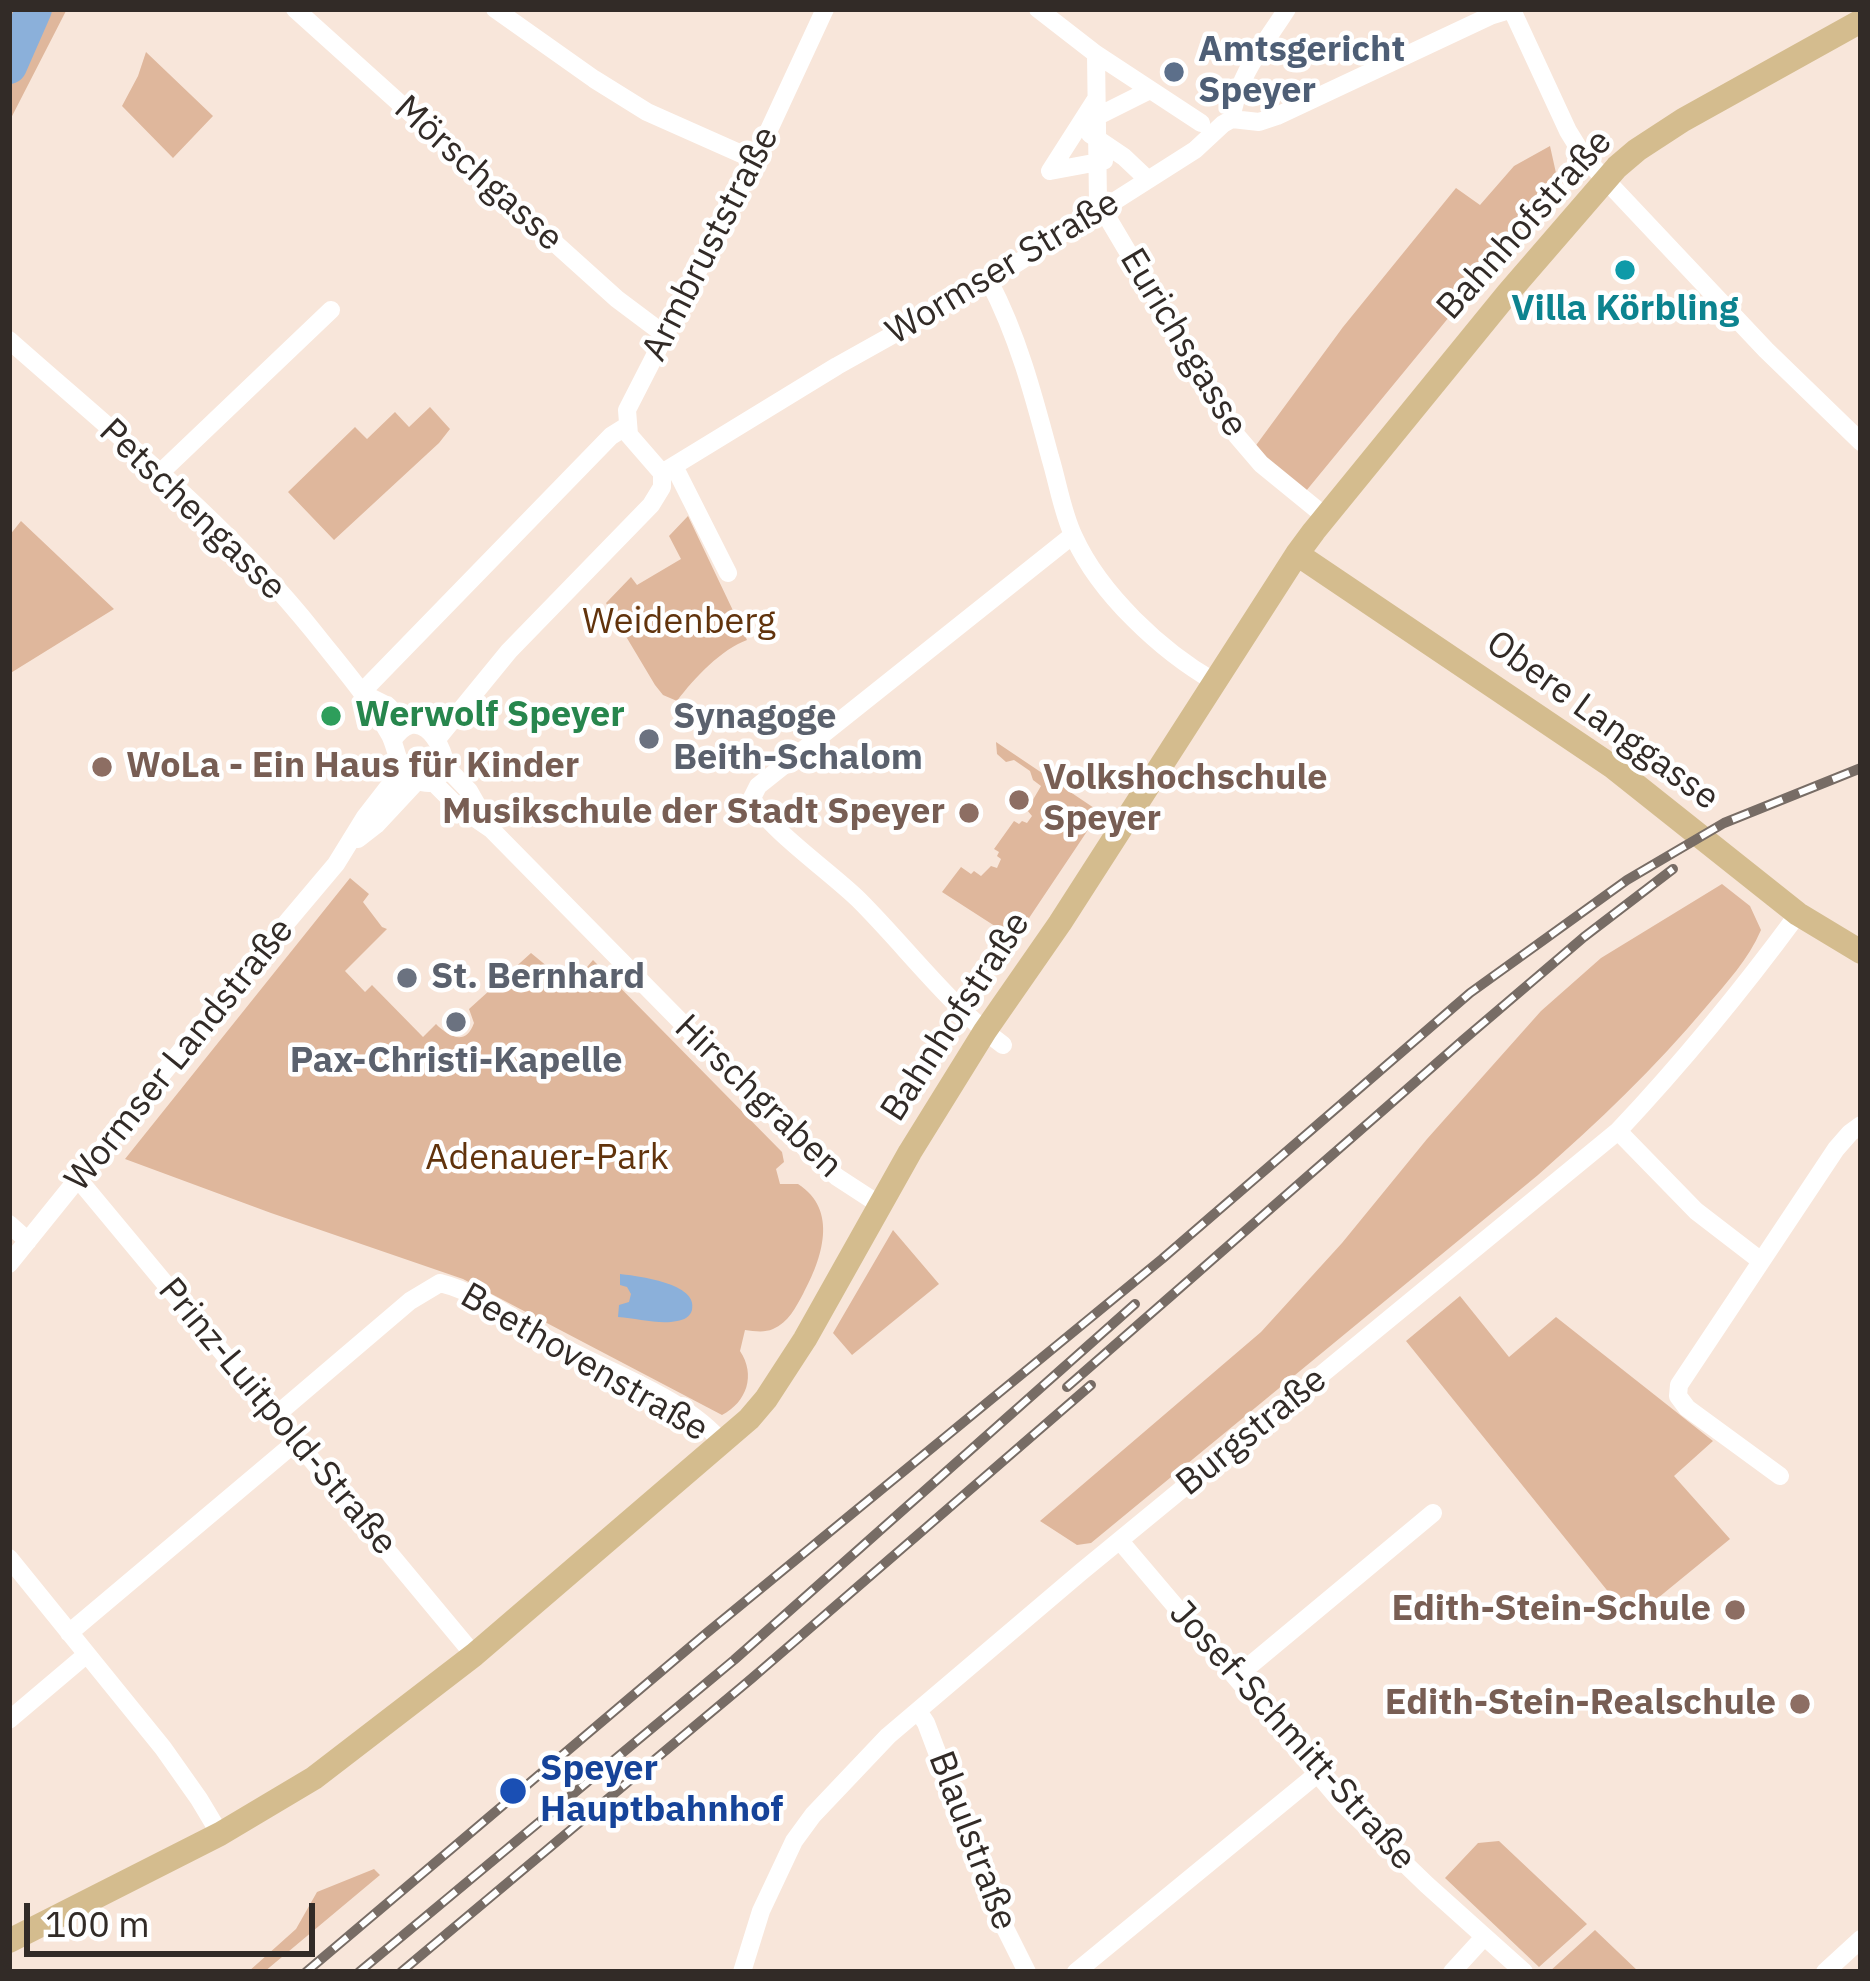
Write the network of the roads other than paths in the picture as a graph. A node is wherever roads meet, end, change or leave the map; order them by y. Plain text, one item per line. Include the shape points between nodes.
1 (295, 9) edge
2 (495, 9) edge
3 (825, 9) edge
4 (1287, 9) edge
5 (1512, 9) edge
6 (1047, 12) edge
7 (1488, 13) edge
8 (1861, 21) edge
9 (1096, 54) junction
10 (1116, 68) junction
11 (1150, 90) junction
12 (1086, 116) junction
13 (1232, 119) junction
14 (1202, 123) dead end
15 (1097, 139) junction
16 (1124, 158) junction
17 (754, 160) junction
18 (1097, 162) junction
19 (1143, 176) dead end
20 (1604, 180) junction
21 (1100, 206) junction
22 (989, 281) junction
23 (332, 310) dead end
24 (664, 335) junction
25 (11, 345) edge
26 (626, 426) junction
27 (1861, 442) edge
28 (668, 470) junction
29 (160, 473) junction
30 (1326, 517) junction
31 (1072, 535) junction
32 (1297, 554) junction
33 (728, 573) dead end
34 (1215, 682) junction
35 (362, 692) junction
36 (416, 733) junction
37 (425, 775) junction
38 (1798, 914) junction
39 (1861, 952) edge
40 (994, 1038) junction
41 (1861, 1125) edge
42 (1618, 1130) junction
43 (79, 1180) junction
44 (880, 1205) junction
45 (9, 1224) edge
46 (28, 1241) junction
47 (1761, 1261) junction
48 (9, 1264) edge
49 (275, 1416) junction
50 (296, 1441) junction
51 (723, 1444) junction
52 (1780, 1476) dead end
53 (1433, 1514) dead end
54 (1120, 1540) junction
55 (9, 1558) edge
56 (69, 1633) junction
57 (87, 1654) junction
58 (474, 1655) junction
59 (1236, 1677) junction
60 (918, 1711) junction
61 (9, 1720) edge
62 (1316, 1775) junction
63 (220, 1834) junction
64 (1484, 1937) junction
65 (10, 1940) edge
66 (1861, 1940) edge
67 (742, 1972) edge
68 (1027, 1972) edge
69 (1076, 1972) edge
70 (1452, 1972) edge
71 (1524, 1972) edge
72 (1825, 1972) edge

1 - 24 street, Mörschgasse
2 - 17 street via 647,112
3 - 17 street, Armbruststraße
4 - 13 street, Wormser Straße via 1241,85
5 - 7 street
5 - 20 street via 1578,149
6 - 9 street
7 - 13 street via 1270,119
8 - 20 main road, Bahnhofstraße via 1671,127
9 - 10 street
9 - 12 street
10 - 11 street
10 - 12 street
11 - 12 street
11 - 14 street
12 - 15 street
12 - 18 street via 1050,171
13 - 21 street, Wormser Straße
15 - 16 street
15 - 18 street
16 - 18 street
16 - 19 street
17 - 24 street, Armbruststraße
18 - 21 street
20 - 27 street
20 - 30 main road, Bahnhofstraße
21 - 22 street, Wormser Straße
21 - 30 street, Eurichsgasse via 1237,436
22 - 28 street, Wormser Straße
22 - 31 street via 1021,355
23 - 29 street
24 - 26 street, Armbruststraße via 626,410
25 - 29 street, Petschengasse
26 - 28 street
26 - 35 street
28 - 33 street
28 - 36 street via 641,516 462,706
29 - 35 street, Petschengasse via 272,582
30 - 32 main road, Bahnhofstraße
31 - 34 street via 1144,630
31 - 40 street via 753,791 755,806
32 - 34 main road, Bahnhofstraße
32 - 38 main road, Obere Langgasse via 1592,752
34 - 40 main road, Bahnhofstraße
35 - 36 street, Petschengasse
36 - 37 street via 443,752
36 - 37 street via 395,753
37 - 43 street, Wormser Landstraße via 350,846
37 - 44 street, Hirschgraben via 491,829 814,1157
38 - 39 main road, Obere Langgasse
38 - 42 street, Burgstraße
40 - 44 main road, Bahnhofstraße
41 - 47 street
42 - 47 street via 1696,1211
42 - 54 street, Burgstraße
43 - 46 street, Wormser Landstraße
43 - 49 street, Prinz-Luitpold-Straße
44 - 51 main road, Bahnhofstraße via 766,1400
45 - 46 street
46 - 48 street, Wormser Landstraße
47 - 52 street via 1678,1396
49 - 50 street, Prinz-Luitpold-Straße
49 - 51 street, Beethovenstraße via 440,1283 687,1412
50 - 56 street
50 - 58 street, Prinz-Luitpold-Straße
51 - 58 main road, Bahnhofstraße
53 - 59 street
54 - 59 street, Josef-Schmitt-Straße
54 - 60 street, Burgstraße
55 - 56 street
56 - 57 street
57 - 61 street
57 - 63 street
58 - 63 main road, Bahnhofstraße via 314,1778
59 - 62 street, Josef-Schmitt-Straße
60 - 67 street, Burgstraße via 794,1841
60 - 68 street, Blaulstraße
62 - 64 street, Josef-Schmitt-Straße
62 - 69 street
63 - 65 main road, Bahnhofstraße
64 - 70 street
64 - 71 street, Josef-Schmitt-Straße
66 - 72 street

